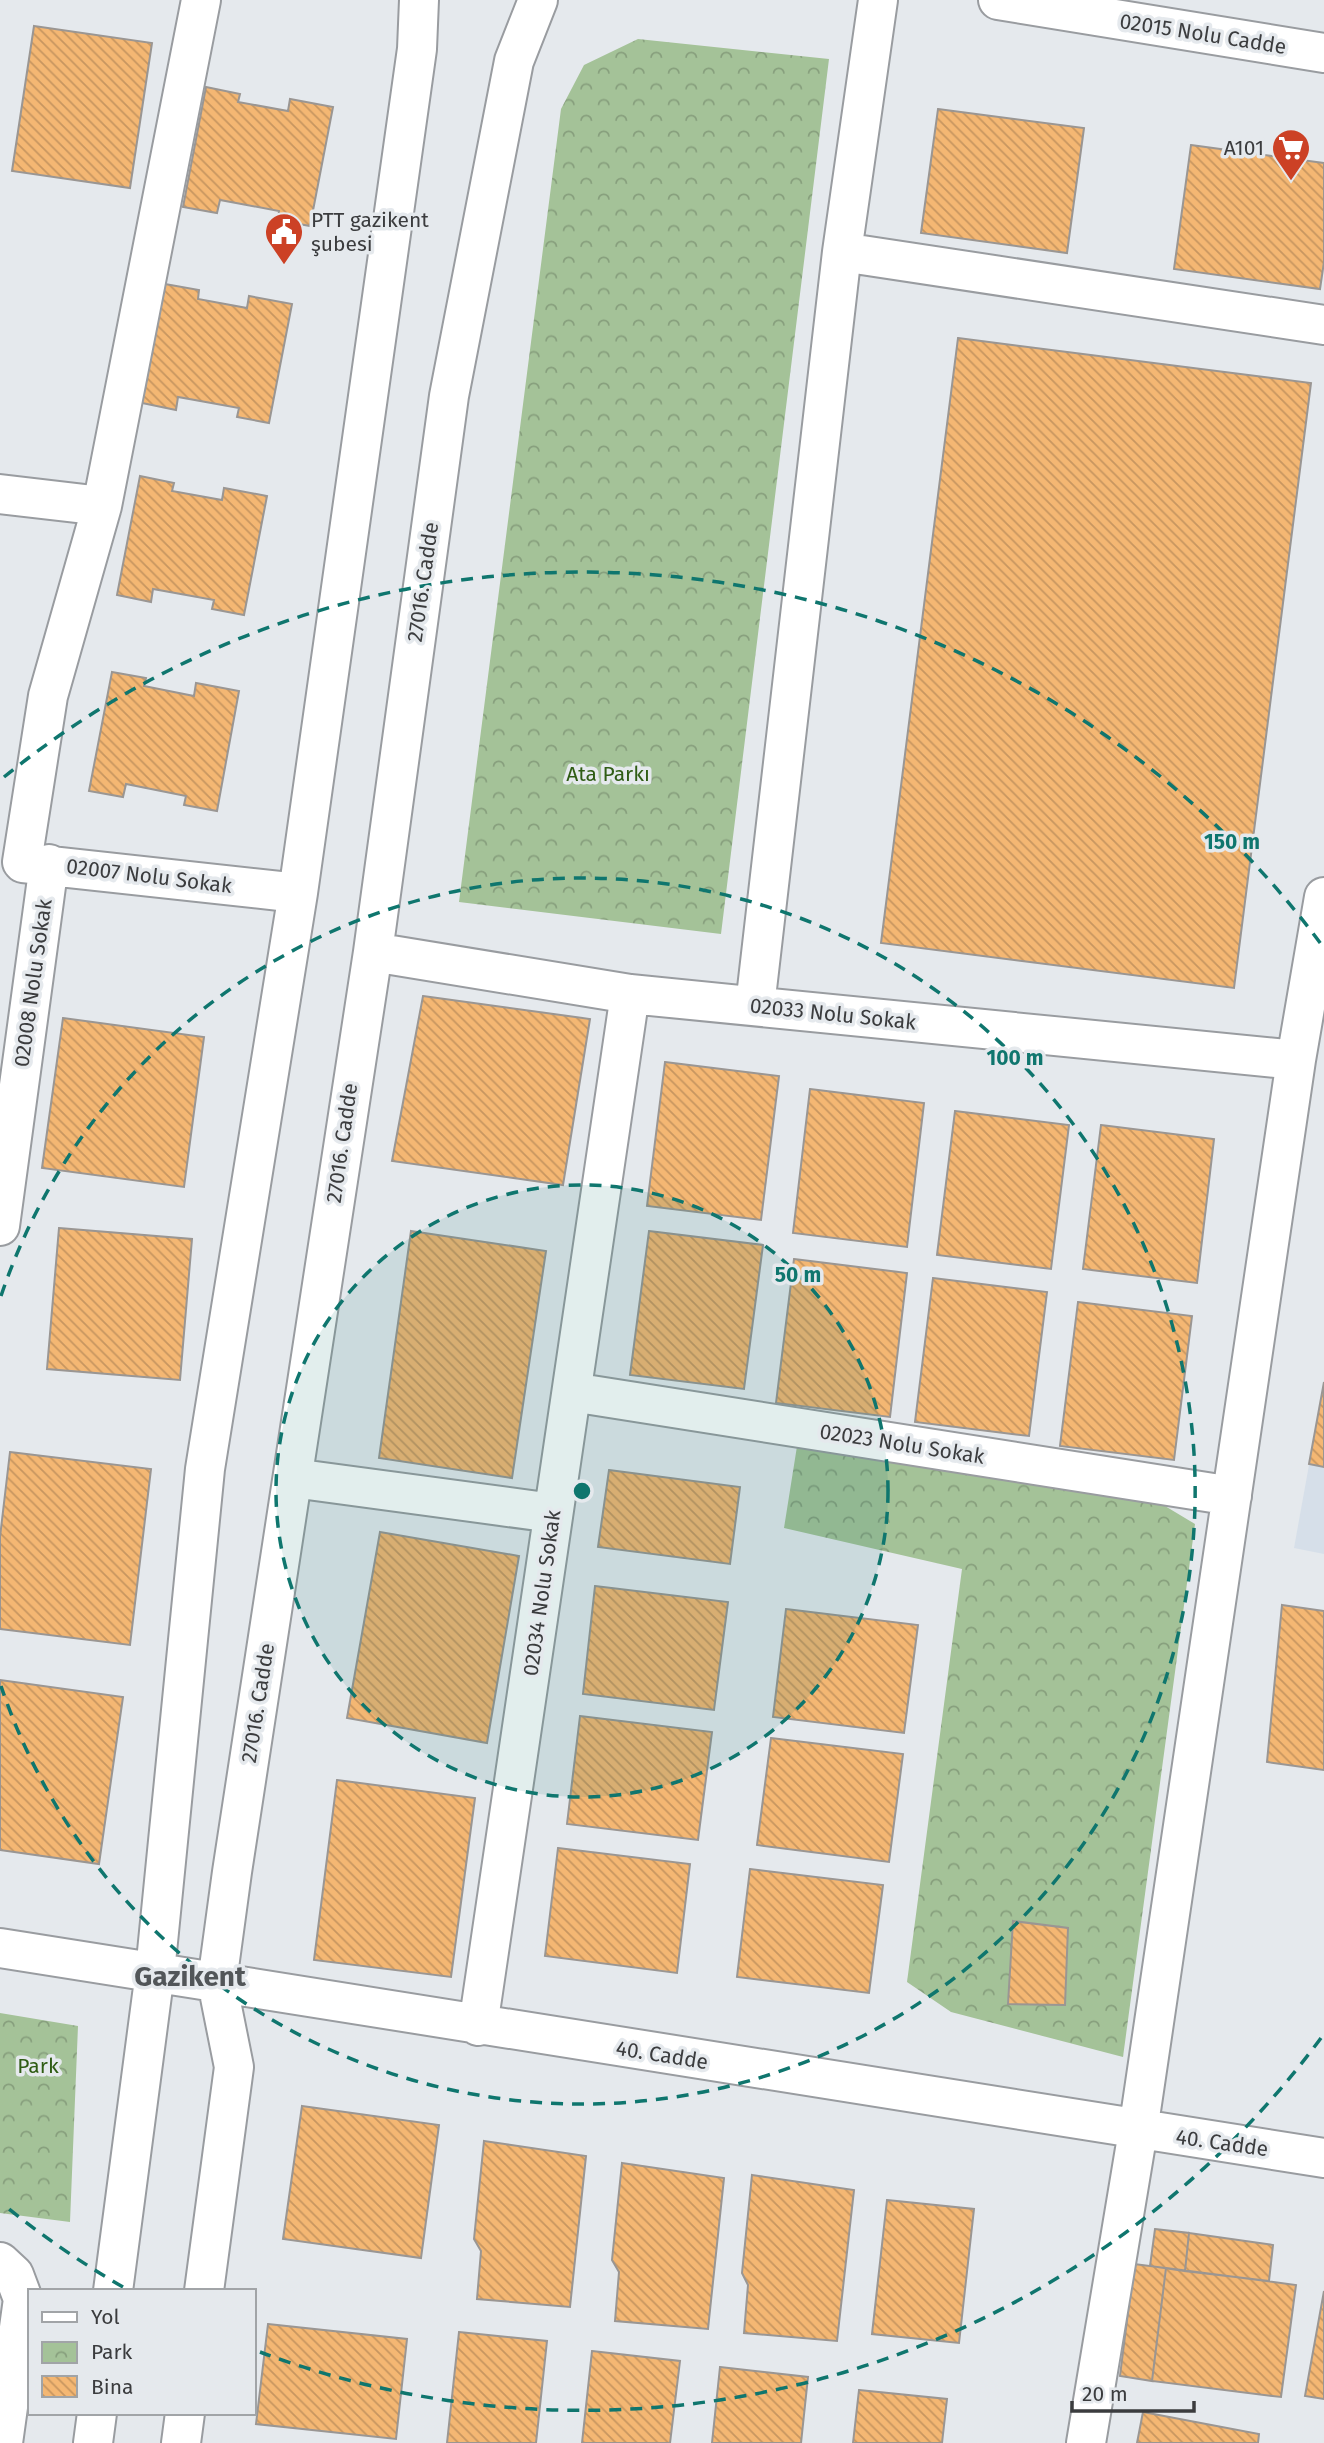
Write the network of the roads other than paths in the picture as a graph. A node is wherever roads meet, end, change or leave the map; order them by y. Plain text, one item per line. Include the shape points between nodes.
1 (201, 0) edge
2 (419, 0) edge
3 (538, 0) edge
4 (878, 0) edge
5 (998, 0) edge
6 (1324, 53) edge
7 (842, 252) junction
8 (1324, 325) edge
9 (0, 494) edge
10 (102, 506) junction
11 (24, 862) edge
12 (299, 893) junction
13 (1324, 897) edge
14 (373, 952) junction
15 (631, 994) junction
16 (755, 1006) junction
17 (1296, 1060) junction
18 (0, 1226) edge
19 (572, 1392) junction
20 (293, 1478) junction
21 (1232, 1496) junction
22 (554, 1513) junction
23 (0, 1948) edge
24 (155, 1972) junction
25 (217, 1982) junction
26 (478, 2026) junction
27 (1138, 2131) junction
28 (1324, 2158) edge
29 (0, 2262) edge
30 (113, 2289) edge
31 (204, 2289) edge
32 (97, 2415) edge
33 (185, 2415) edge
34 (3, 2443) edge
35 (93, 2443) edge
36 (181, 2443) edge
37 (1086, 2443) edge

1 - 10 street, 02008 Nolu Sokak
2 - 12 street via 417,49
3 - 14 street, 27016. Cadde via 514,61 449,396
4 - 7 street
5 - 6 street, 02015 Nolu Cadde
7 - 8 street
7 - 16 street
9 - 10 street
10 - 11 street, 02008 Nolu Sokak via 48,696
11 - 12 street, 02007 Nolu Sokak
11 - 18 street, 02008 Nolu Sokak
12 - 24 street via 205,1469
13 - 17 street
14 - 15 street, 02033 Nolu Sokak
14 - 20 street, 27016. Cadde
15 - 16 street, 02033 Nolu Sokak
15 - 19 street, 02034 Nolu Sokak
16 - 17 street, 02033 Nolu Sokak
17 - 21 street
19 - 21 street, 02023 Nolu Sokak
19 - 22 street, 02034 Nolu Sokak
20 - 22 street
20 - 25 street, 27016. Cadde
21 - 27 street
22 - 26 street, 02034 Nolu Sokak
23 - 24 street, 40. Cadde
24 - 25 street, 40. Cadde
24 - 30 street
25 - 26 street, 40. Cadde
25 - 31 street, 27016. Cadde via 234,2067
26 - 27 street, 40. Cadde
27 - 28 street, 40. Cadde
27 - 37 street
29 - 34 street via 14,2275 23,2299
32 - 35 street
33 - 36 street

